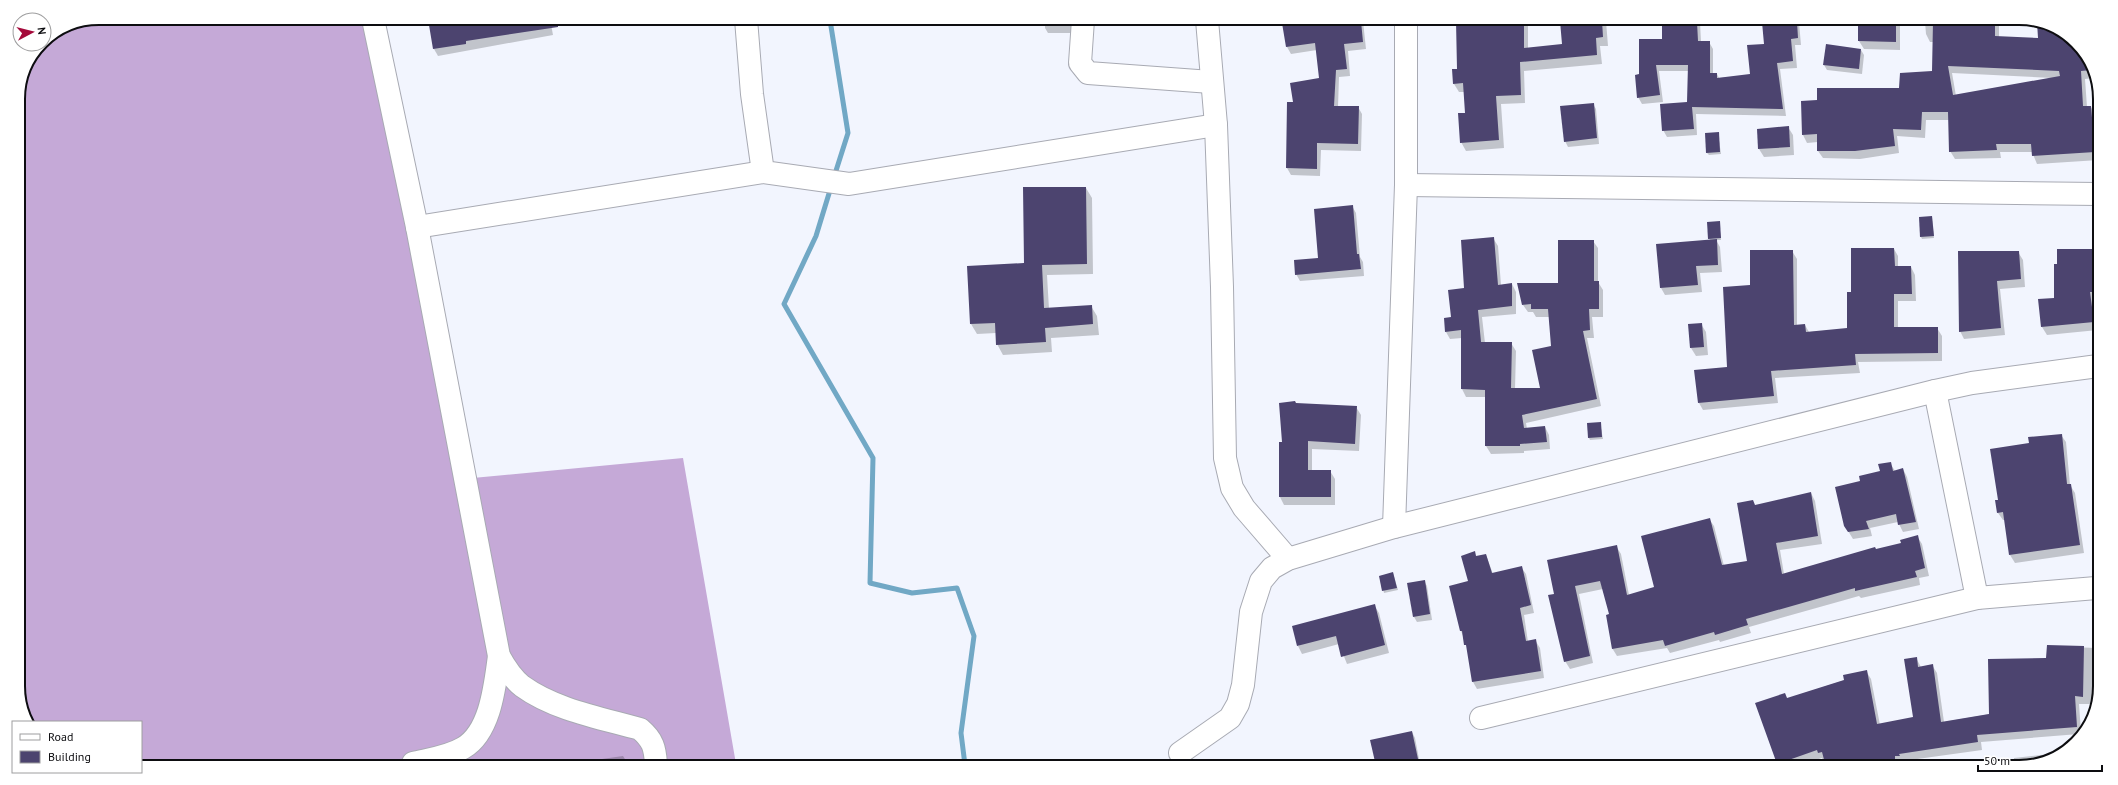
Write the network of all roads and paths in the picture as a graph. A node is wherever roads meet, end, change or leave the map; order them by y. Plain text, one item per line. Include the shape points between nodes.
1 (374, 25) edge
2 (746, 25) edge
3 (1083, 25) edge
4 (1207, 25) edge
5 (1406, 25) edge
6 (1211, 82) junction
7 (1216, 125) junction
8 (771, 173) junction
9 (1406, 185) junction
10 (2093, 194) edge
11 (417, 227) junction
12 (2093, 367) edge
13 (1935, 391) junction
14 (1394, 527) junction
15 (1288, 559) junction
16 (2093, 588) edge
17 (1977, 598) junction
18 (500, 656) junction
19 (1481, 718) dead end
20 (1180, 753) dead end
21 (428, 760) edge
22 (656, 760) edge

1 - 11 street
2 - 8 street via 752,94
3 - 6 street via 1080,63 1088,73
4 - 6 street
5 - 9 street
6 - 7 street
7 - 8 street via 849,184
7 - 15 street via 1225,458 1232,488 1244,508
8 - 11 street
9 - 10 street
9 - 14 street
11 - 18 street
12 - 13 street via 1972,383
13 - 14 street
13 - 17 street
14 - 15 street
15 - 20 street via 1272,568 1261,581 1251,612 1243,685 1238,704 1230,718
16 - 17 street
17 - 19 street
18 - 21 street via 491,707 479,732 465,748
18 - 22 street via 507,670 520,685 545,701 640,730 650,738

